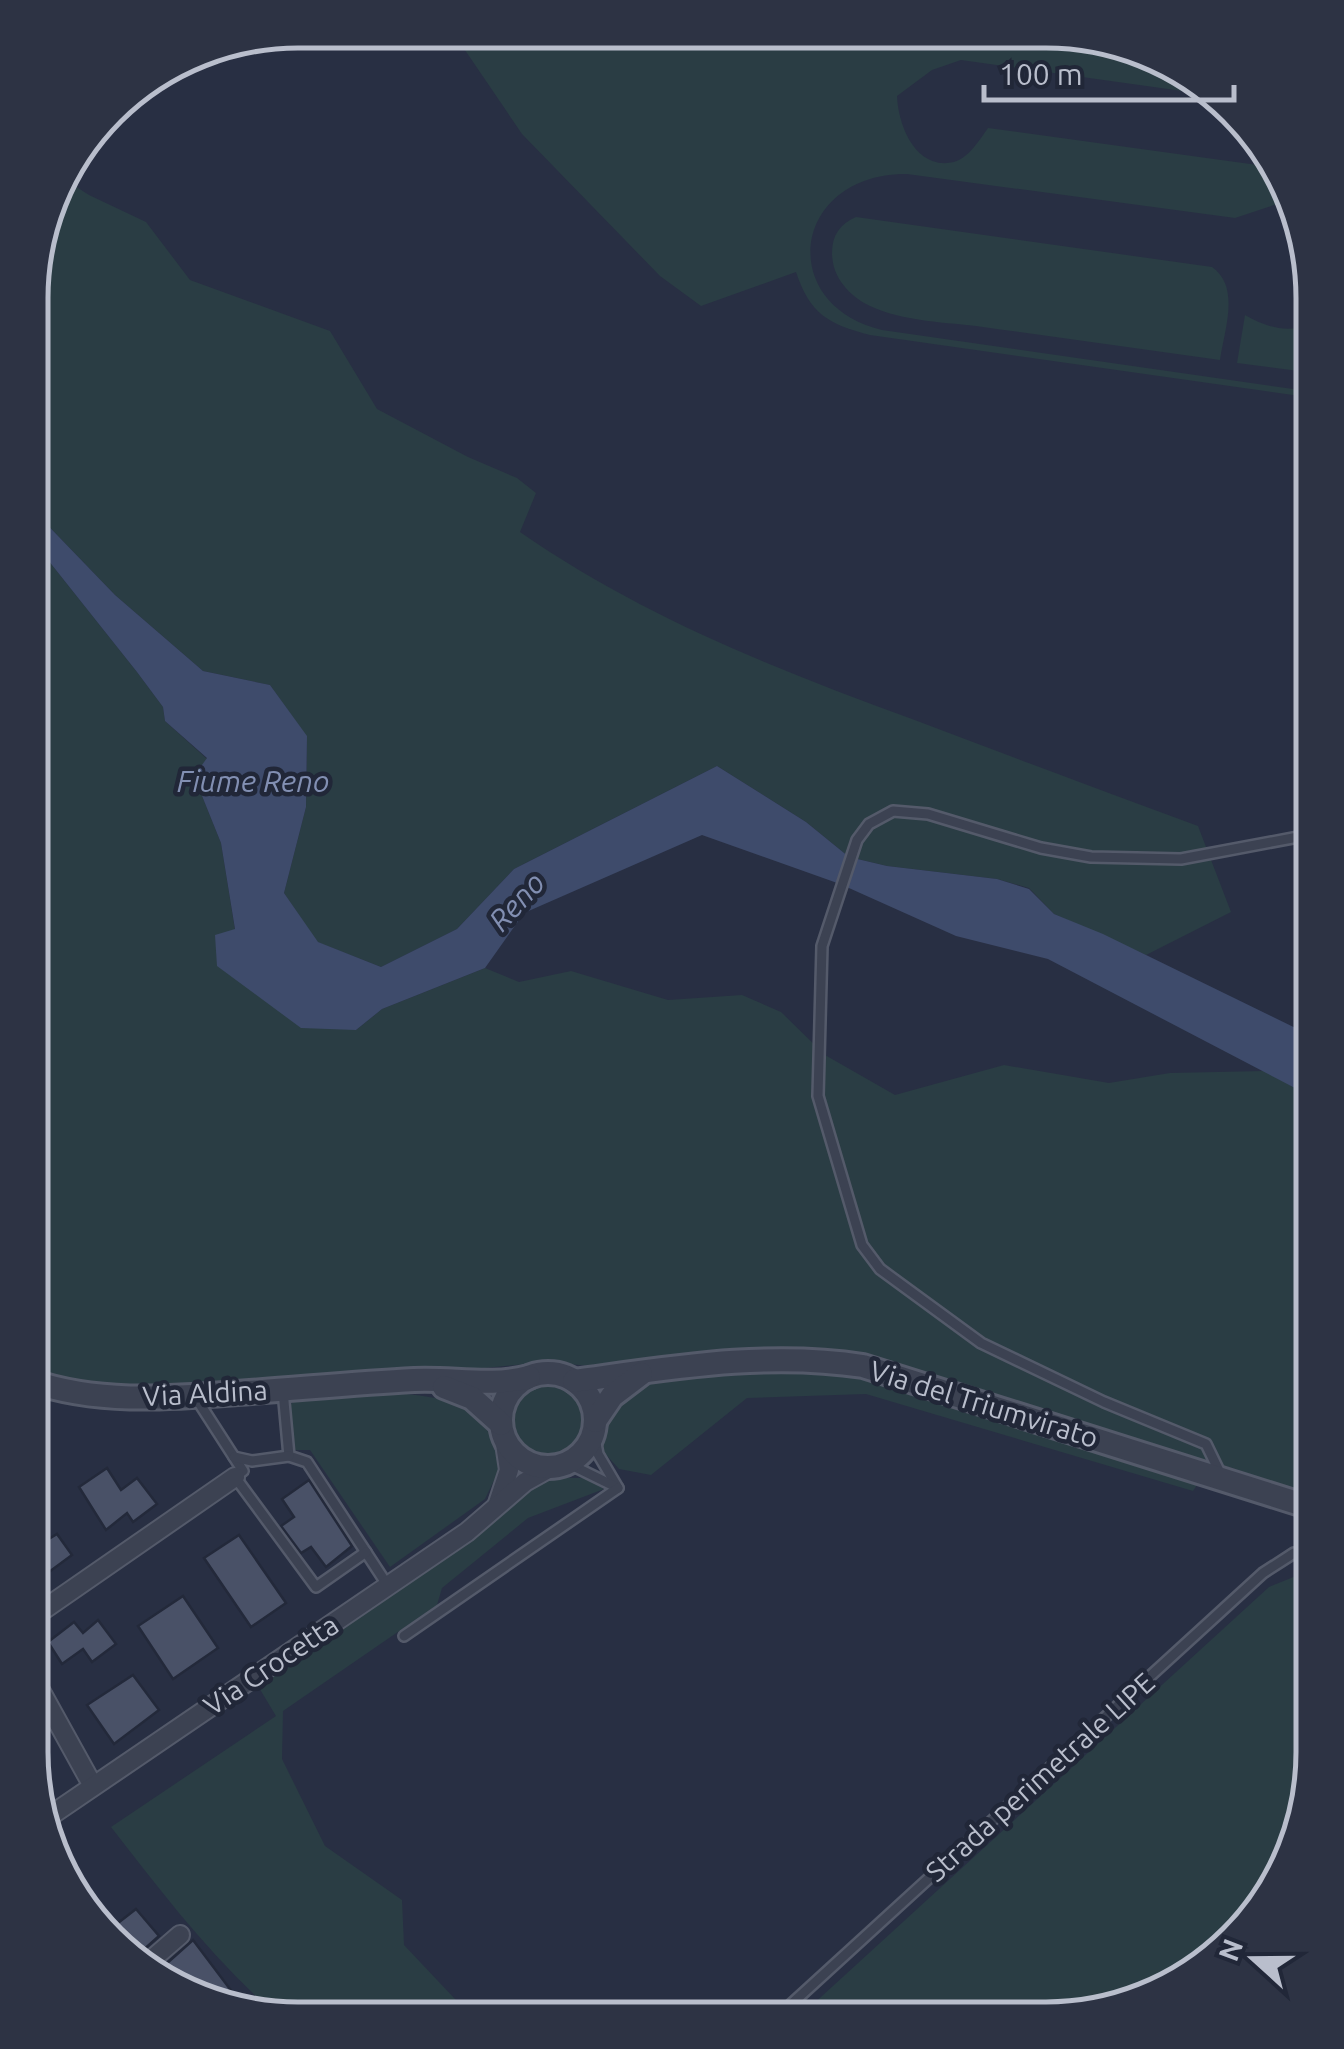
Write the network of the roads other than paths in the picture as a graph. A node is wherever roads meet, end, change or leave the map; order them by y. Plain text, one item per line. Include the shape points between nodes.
1 (1296, 837) edge
2 (646, 1372) junction
3 (529, 1377) junction
4 (574, 1381) junction
5 (381, 1382) junction
6 (48, 1386) edge
7 (282, 1390) junction
8 (194, 1396) junction
9 (594, 1427) junction
10 (502, 1430) junction
11 (288, 1456) junction
12 (234, 1457) junction
13 (560, 1465) junction
14 (235, 1477) junction
15 (1224, 1480) junction
16 (618, 1488) junction
17 (1296, 1502) edge
18 (496, 1506) junction
19 (366, 1552) junction
20 (1296, 1553) edge
21 (388, 1586) junction
22 (48, 1607) edge
23 (404, 1636) dead end
24 (48, 1705) edge
25 (93, 1786) junction
26 (55, 1812) edge
27 (180, 1935) dead end
28 (155, 1957) edge
29 (793, 2002) edge

1 - 15 lane via 1181,859 1092,857 893,811 869,824 849,857 822,946 818,1096 862,1245 880,1269 981,1343 1206,1444
2 - 4 street, Via del Triumvirato
2 - 9 street via 612,1396
2 - 15 street, Via del Triumvirato via 780,1359 862,1366
3 - 4 street via 552,1373
3 - 5 street, Via Aldina via 506,1383
3 - 10 street via 508,1396
4 - 9 street via 590,1398
5 - 7 street, Via Aldina
5 - 10 street, Via Aldina via 457,1391
6 - 8 street, Via Aldina via 96,1396
7 - 8 street, Via Aldina
7 - 11 lane
8 - 12 lane
9 - 13 street via 588,1445
9 - 16 lane via 598,1454
10 - 13 street via 509,1448 528,1463
10 - 18 street via 510,1470
11 - 12 lane
11 - 19 lane via 307,1462
12 - 14 lane via 244,1471
13 - 16 lane
13 - 18 street, Via Crocetta
14 - 19 lane via 316,1586
14 - 22 street
15 - 17 street, Via del Triumvirato
16 - 23 lane
18 - 21 street, Via Crocetta
19 - 21 lane
20 - 29 lane, Strada perimetrale LIPE via 1262,1573
21 - 25 street, Via Crocetta
24 - 25 street
25 - 26 street, Via Crocetta
27 - 28 street

